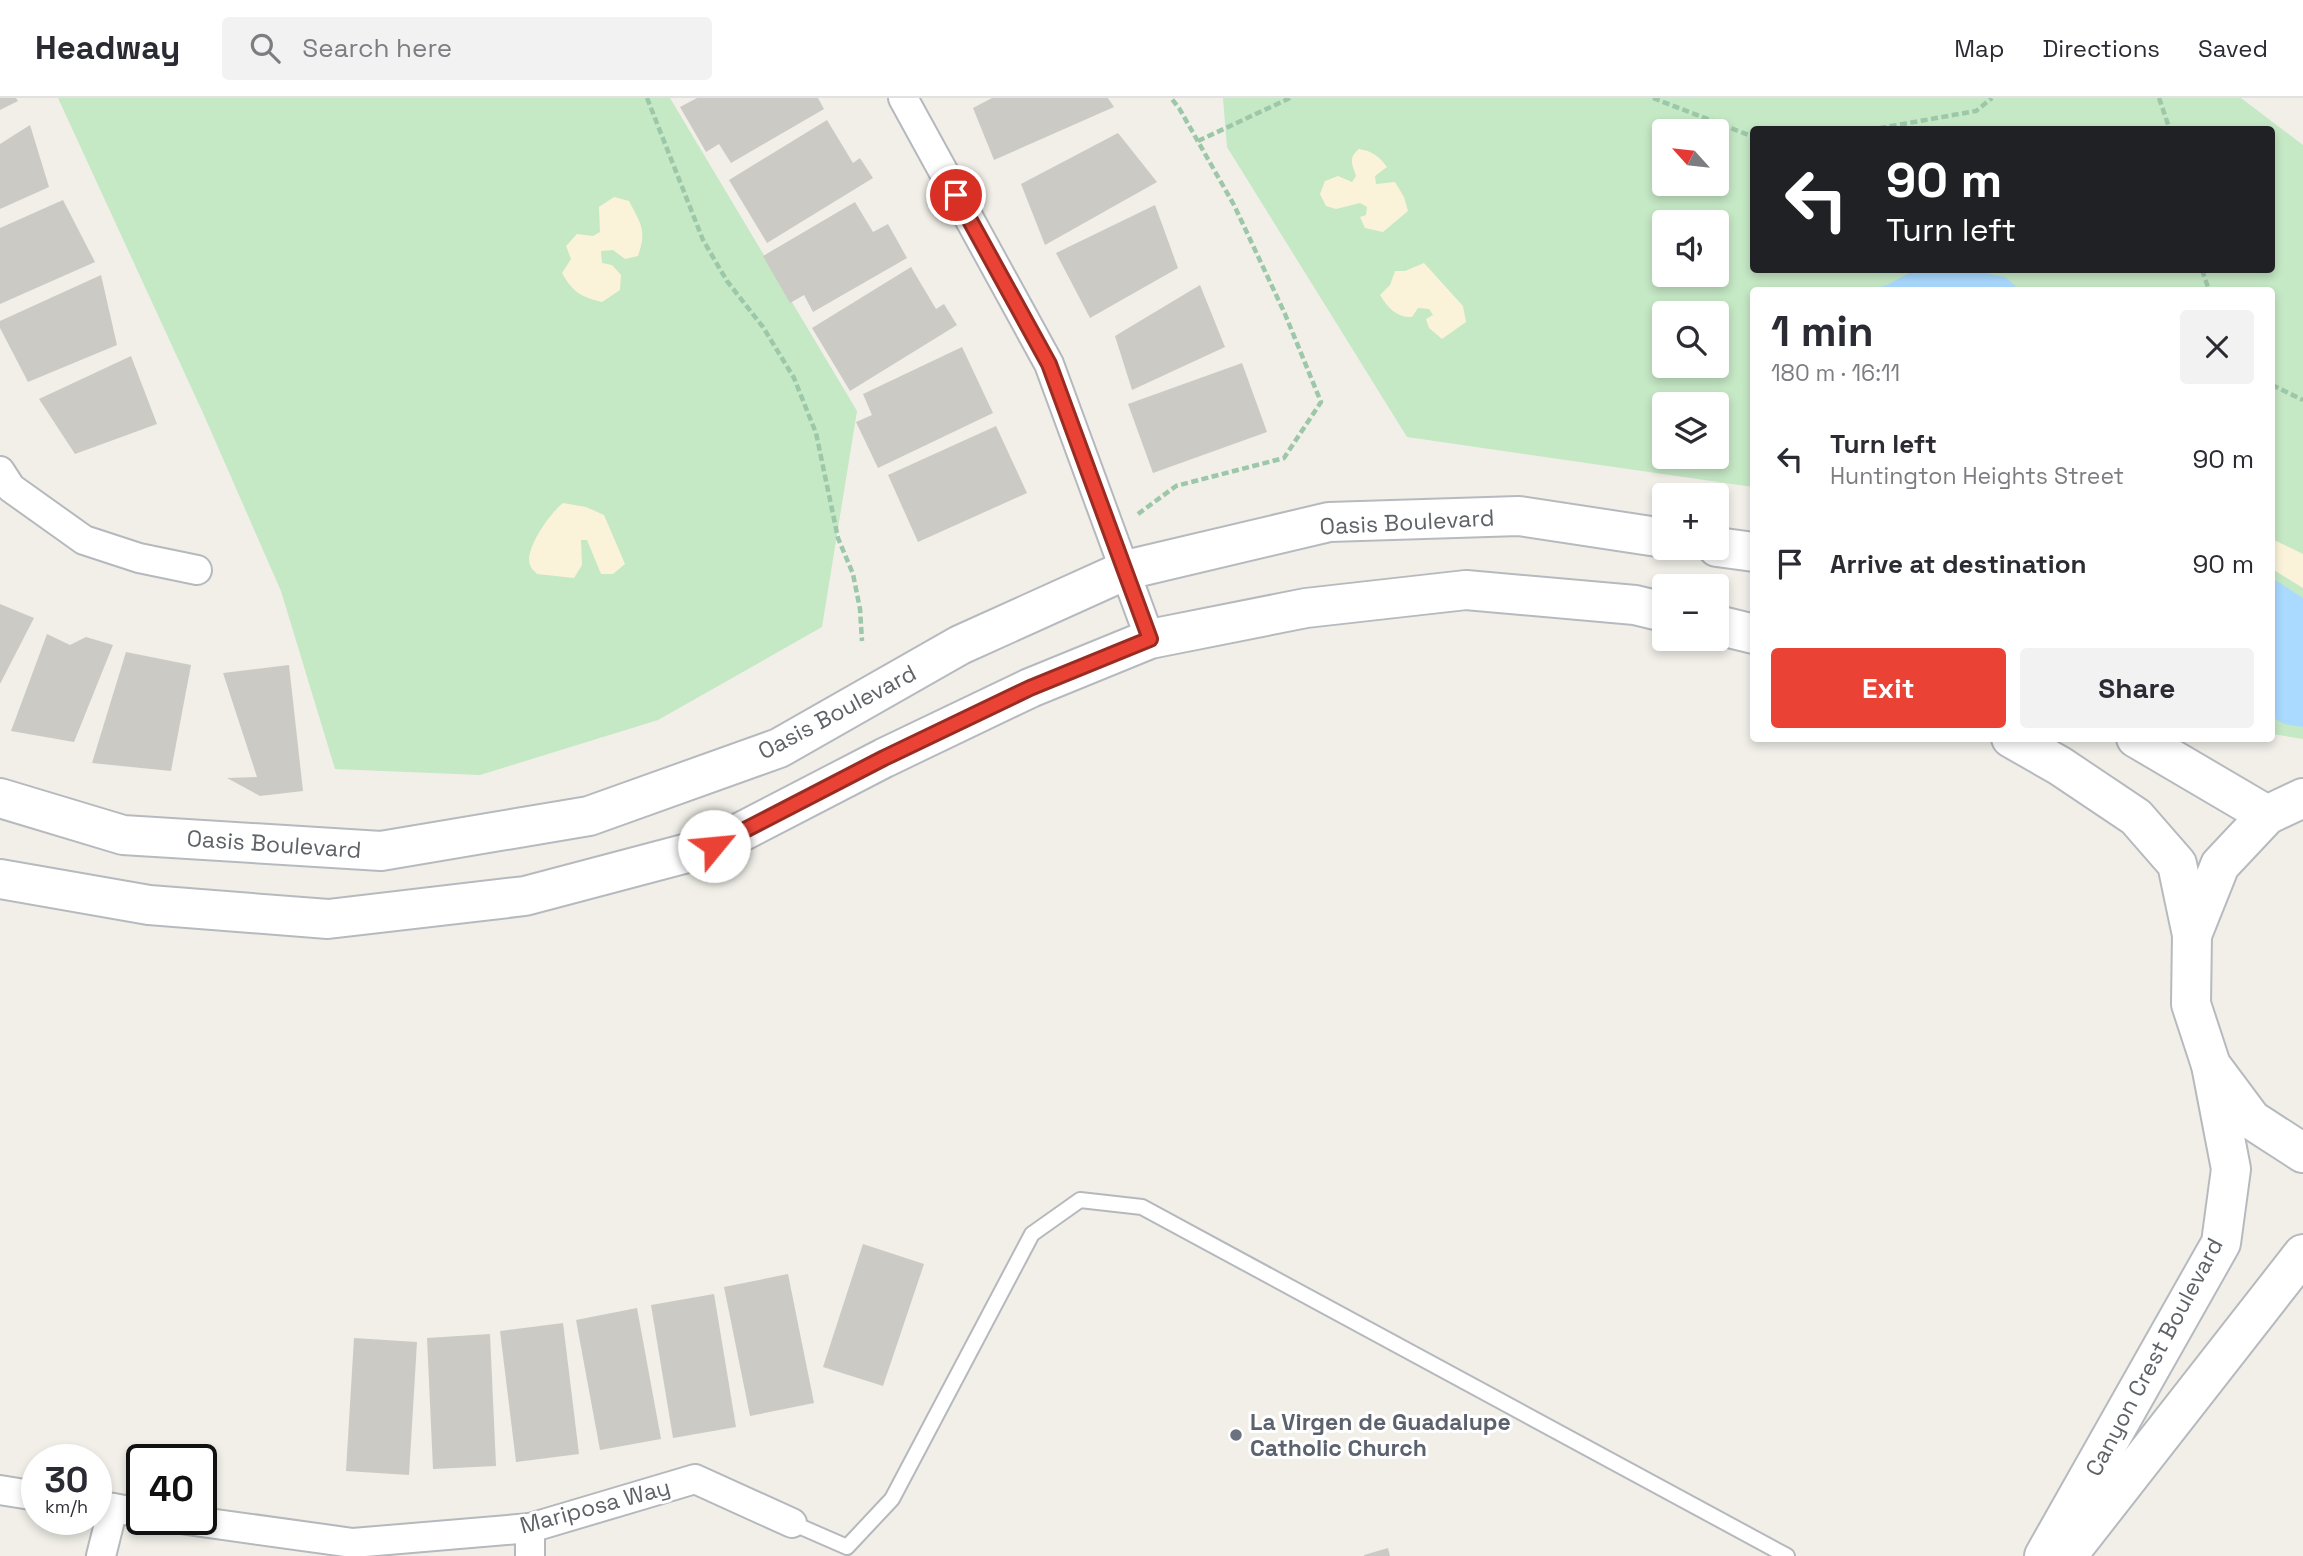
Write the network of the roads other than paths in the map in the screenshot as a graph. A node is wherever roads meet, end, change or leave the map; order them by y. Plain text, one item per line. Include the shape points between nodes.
1 (903, 98) edge
2 (0, 471) edge
3 (1652, 536) edge
4 (1729, 549) edge
5 (1750, 551) edge
6 (197, 569) dead end
7 (1126, 570) junction
8 (1652, 610) edge
9 (1729, 628) edge
10 (1750, 633) edge
11 (1150, 639) junction
12 (2018, 742) edge
13 (2143, 742) edge
14 (0, 797) edge
15 (2303, 798) edge
16 (2267, 815) junction
17 (0, 879) edge
18 (2192, 935) junction
19 (2211, 1065) junction
20 (2303, 1153) edge
21 (2303, 1254) edge
22 (0, 1490) edge
23 (21, 1493) edge
24 (217, 1524) edge
25 (792, 1524) joint
26 (530, 1528) junction
27 (103, 1535) edge
28 (101, 1556) edge
29 (530, 1556) edge
30 (1787, 1556) edge
31 (2044, 1556) edge
32 (2067, 1556) edge

1 - 7 street via 1049,364
2 - 6 street via 11,488 84,540 139,558
3 - 7 street, Oasis Boulevard via 1519,516 1329,522
4 - 5 street
7 - 11 street
7 - 14 street, Oasis Boulevard via 960,645 779,748 589,816 381,851 123,835
8 - 11 street via 1466,590 1306,608
9 - 10 street
11 - 17 street via 1030,688 714,846 525,896 328,919 149,905
12 - 18 street via 2136,817 2176,864
13 - 16 street
15 - 16 street
16 - 18 street via 2220,865
18 - 19 street via 2191,1004
19 - 20 street via 2252,1119
19 - 31 street, Canyon Crest Boulevard via 2231,1169 2221,1243
21 - 32 street, Canyon Crest Boulevard
22 - 23 street
24 - 26 street, Mariposa Way via 353,1543
25 - 26 street, Mariposa Way via 695,1479
25 - 30 lane via 847,1547 892,1499 1032,1234 1080,1200 1142,1207
26 - 29 street
27 - 28 street

